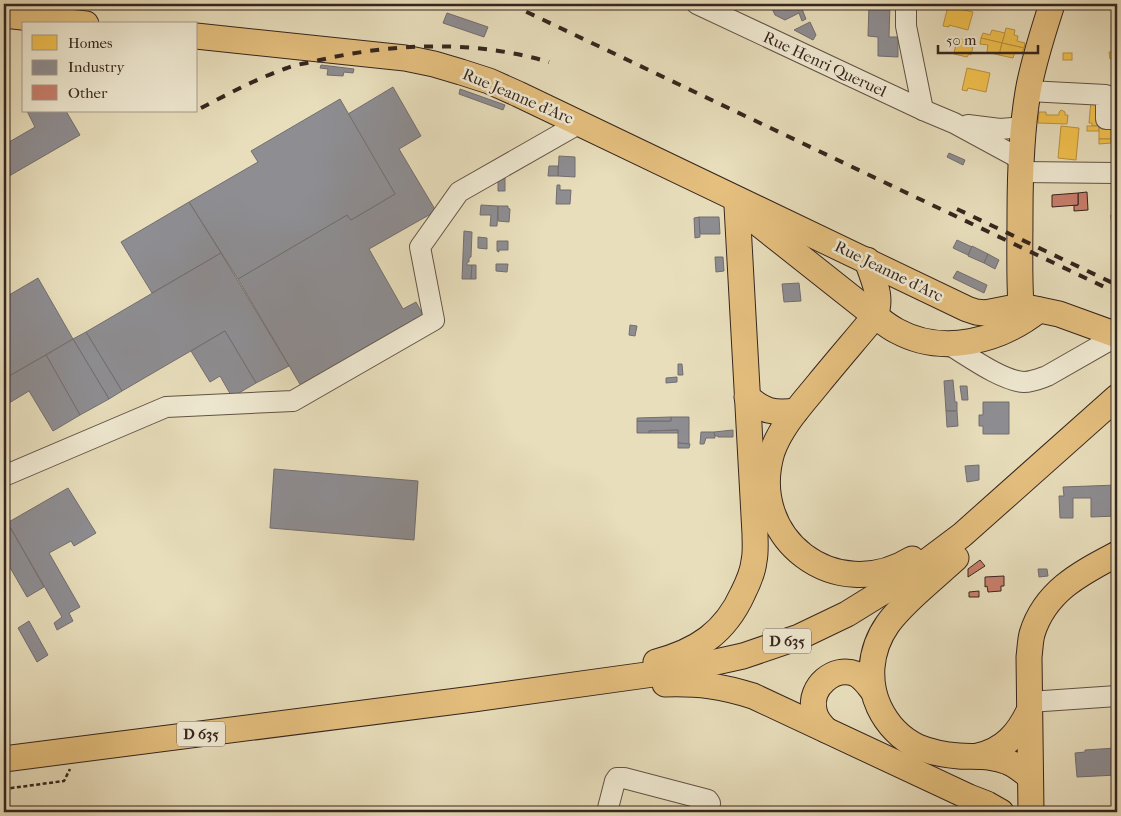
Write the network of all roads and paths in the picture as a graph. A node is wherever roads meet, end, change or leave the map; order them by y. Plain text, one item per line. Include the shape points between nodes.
1 (697, 4) edge
2 (906, 4) edge
3 (1052, 4) edge
4 (4, 15) edge
5 (68, 22) edge
6 (198, 36) edge
7 (1028, 91) junction
8 (923, 110) junction
9 (1117, 118) edge
10 (580, 123) junction
11 (954, 123) junction
12 (1023, 127) junction
13 (1021, 166) junction
14 (1117, 173) edge
15 (707, 184) junction
16 (737, 206) junction
17 (822, 239) junction
18 (779, 240) junction
19 (867, 260) junction
20 (740, 268) junction
21 (1030, 308) junction
22 (875, 316) junction
23 (1117, 335) edge
24 (948, 344) junction
25 (747, 397) junction
26 (1117, 398) edge
27 (796, 411) junction
28 (1088, 424) junction
29 (1047, 460) junction
30 (4, 476) edge
31 (1117, 554) edge
32 (873, 691) junction
33 (1117, 696) edge
34 (473, 700) junction
35 (1029, 706) junction
36 (398, 709) junction
37 (826, 730) junction
38 (79, 749) junction
39 (978, 756) junction
40 (4, 759) edge
41 (1030, 780) junction
42 (4, 789) edge
43 (994, 808) edge
44 (607, 812) edge
45 (709, 812) edge
46 (1031, 812) edge

1 - 8 street, Rue Henri Queruel
2 - 8 street via 906,26
3 - 7 main road
4 - 5 main road
6 - 10 main road, Rue Jeanne d'Arc via 405,58 434,64 489,81
7 - 9 street via 1106,95 1106,119
7 - 12 main road
8 - 11 street, Rue Henri Queruel
10 - 15 main road, Rue Jeanne d'Arc
10 - 30 street via 459,192 420,248 434,320 294,401 166,407
11 - 12 street, Rue Henri Queruel via 1000,129
11 - 13 street, Rue Henri Queruel via 1013,155
12 - 13 main road
13 - 14 street, Rue Henri Queruel
13 - 21 main road via 1019,281
15 - 16 main road, Rue Jeanne d'Arc
15 - 17 main road, Rue Jeanne d'Arc
16 - 18 main road, Rue Jeanne d'Arc
16 - 20 main road
17 - 18 main road
17 - 19 main road, Rue Jeanne d'Arc
18 - 20 main road via 758,251
18 - 22 main road, Rue Jeanne d'Arc
19 - 21 main road, Rue Jeanne d'Arc via 976,312
19 - 22 main road via 879,299
20 - 25 main road
21 - 23 main road
21 - 24 main road, Rue Jeanne d'Arc via 1030,316 1003,331 977,340
22 - 24 main road, Rue Jeanne d'Arc via 914,339
22 - 27 main road
23 - 24 street via 1047,376 1024,382 999,375
25 - 27 main road via 773,412
25 - 36 main road via 754,560 739,603 726,623 711,637 672,658 654,663
26 - 28 main road, D 635
27 - 29 main road via 778,438 769,466 768,496 772,510 790,545 801,555 829,570 848,574 884,572 911,560
28 - 29 main road, D 635
28 - 32 main road via 1001,516 893,616 876,647
29 - 34 main road, D 635 via 962,535 902,580 847,614 798,637 743,656 675,671
31 - 35 main road via 1070,580 1047,604 1038,619 1028,657
32 - 37 main road via 856,674 844,672 823,681 813,700 816,718
32 - 39 main road via 883,717 898,735 918,747 938,753
33 - 35 street
34 - 36 main road, D 635
34 - 37 main road via 662,684 709,685 753,696
35 - 39 main road via 1023,724 1006,743
35 - 41 main road
36 - 38 main road, D 635
37 - 43 main road
38 - 40 main road, D 635
38 - 42 path via 64,780
39 - 41 main road via 1008,762
41 - 43 main road via 1023,791
41 - 46 main road
44 - 45 street via 615,781 624,778 708,800

